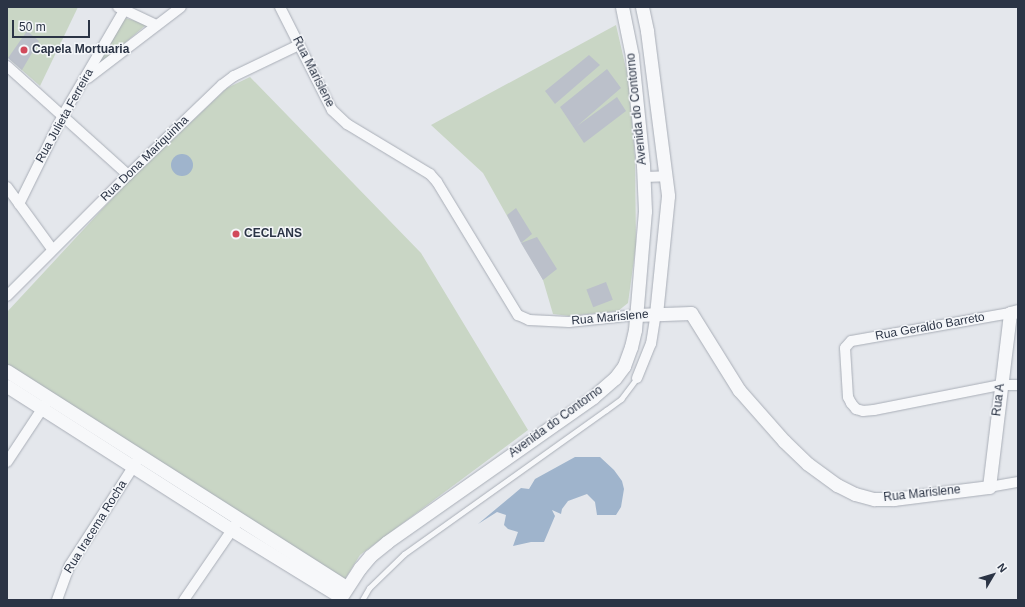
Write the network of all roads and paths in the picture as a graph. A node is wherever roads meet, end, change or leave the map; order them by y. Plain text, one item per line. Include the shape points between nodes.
1 (181, 7) edge
2 (280, 7) edge
3 (622, 7) edge
4 (642, 7) edge
5 (122, 8) edge
6 (156, 25) junction
7 (299, 44) junction
8 (7, 66) edge
9 (83, 82) junction
10 (63, 115) junction
11 (128, 175) junction
12 (667, 176) junction
13 (644, 177) junction
14 (7, 187) edge
15 (19, 204) junction
16 (52, 249) junction
17 (7, 296) edge
18 (1014, 312) edge
19 (656, 314) junction
20 (636, 315) junction
21 (7, 371) edge
22 (637, 378) joint
23 (1000, 385) junction
24 (1018, 385) edge
25 (7, 386) edge
26 (46, 403) junction
27 (136, 461) junction
28 (7, 462) edge
29 (1018, 482) edge
30 (989, 487) junction
31 (239, 519) junction
32 (232, 530) junction
33 (342, 595) edge
34 (57, 600) edge
35 (184, 600) edge
36 (362, 600) edge

1 - 6 street
2 - 7 street, Rua Marislene
3 - 13 street, Avenida do Contorno via 632,56
4 - 12 street
5 - 6 street
5 - 9 street, Rua Julieta Ferreira
6 - 9 street
7 - 11 street, Rua Dona Mariquinha via 228,80
7 - 20 street, Rua Marislene via 332,110 339,118 424,169 437,182 518,315 529,320 569,322
8 - 10 street
9 - 10 street, Rua Julieta Ferreira
10 - 11 street
10 - 15 street, Rua Julieta Ferreira
11 - 16 street, Rua Dona Mariquinha
12 - 13 street
12 - 19 street via 667,217
13 - 20 street, Avenida do Contorno via 644,235
14 - 15 street
15 - 16 street
16 - 17 street, Rua Dona Mariquinha
18 - 23 street, Rua A
18 - 23 street, Rua Geraldo Barreto via 854,340 845,348 848,397 856,409 863,411
19 - 20 street, Rua Marislene
19 - 22 street via 651,344
19 - 30 street, Rua Marislene via 692,315 739,390 784,441 808,464 855,494 894,499
20 - 33 street, Avenida do Contorno via 631,347 624,366 603,389 387,542 370,556
21 - 26 street
22 - 36 lane via 621,399 404,554 369,588
23 - 24 street
23 - 30 street, Rua A
25 - 26 street
26 - 27 street
26 - 28 street
27 - 31 street
27 - 32 street
27 - 34 street, Rua Iracema Rocha via 70,565
29 - 30 street, Rua Marislene
31 - 32 street
31 - 33 street
32 - 33 street
32 - 35 street

